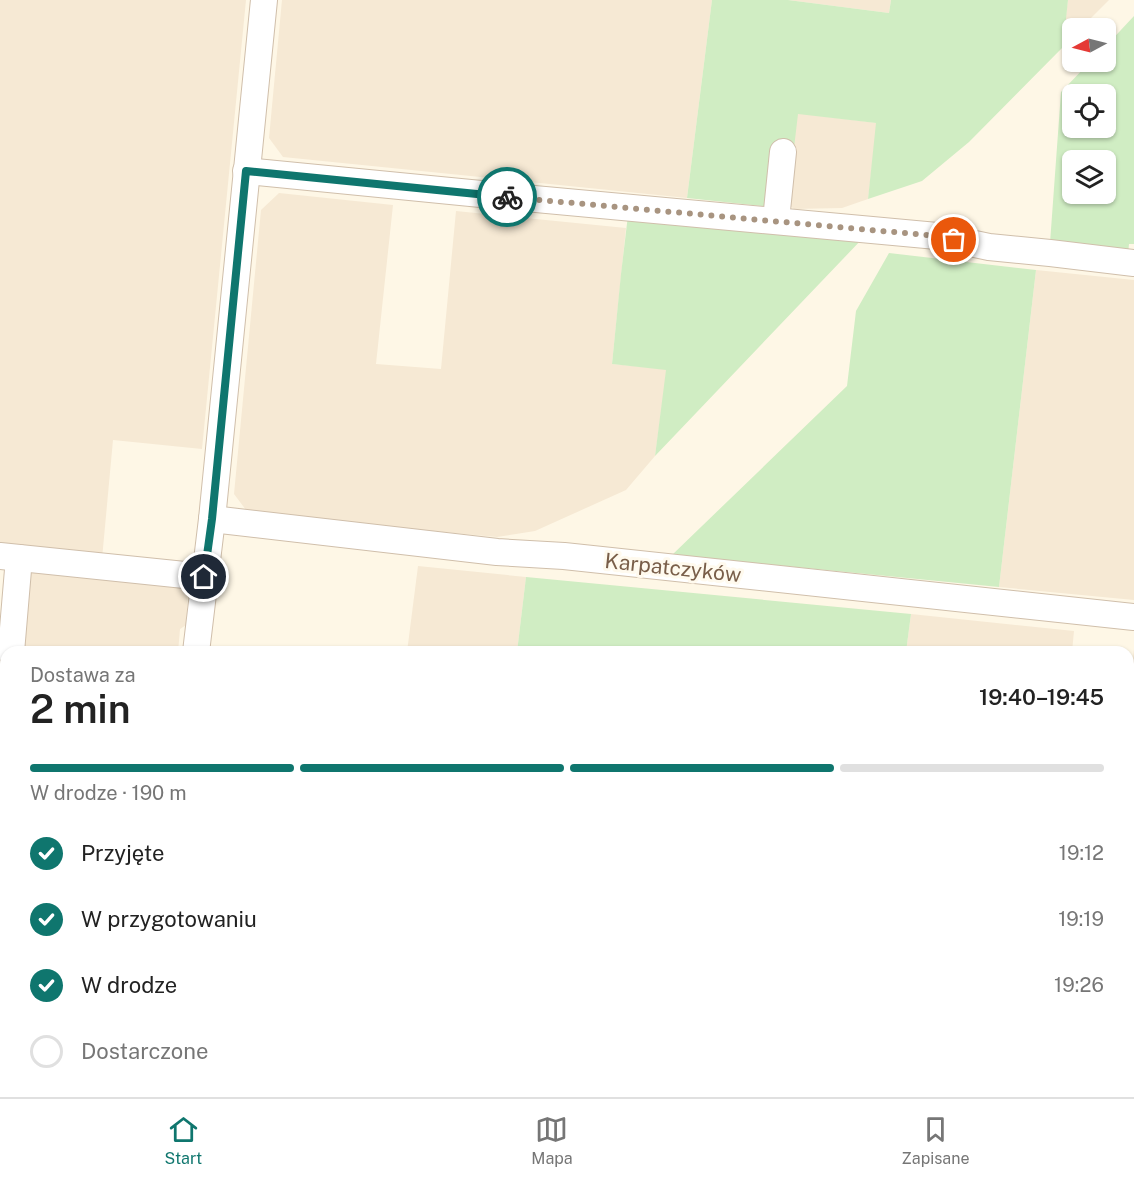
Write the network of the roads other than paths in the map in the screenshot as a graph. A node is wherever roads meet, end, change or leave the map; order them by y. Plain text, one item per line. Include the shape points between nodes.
1 (264, 0) edge
2 (783, 152) dead end
3 (246, 171) junction
4 (776, 220) junction
5 (1134, 263) edge
6 (212, 519) junction
7 (10, 557) edge
8 (204, 577) junction
9 (1134, 617) edge
10 (11, 646) edge
11 (197, 646) edge

1 - 3 street
2 - 4 street
3 - 4 street
3 - 6 street
4 - 5 street via 937,236 989,248
6 - 8 street
6 - 9 street, Karpatczyków
7 - 8 street
7 - 10 street
8 - 11 street

